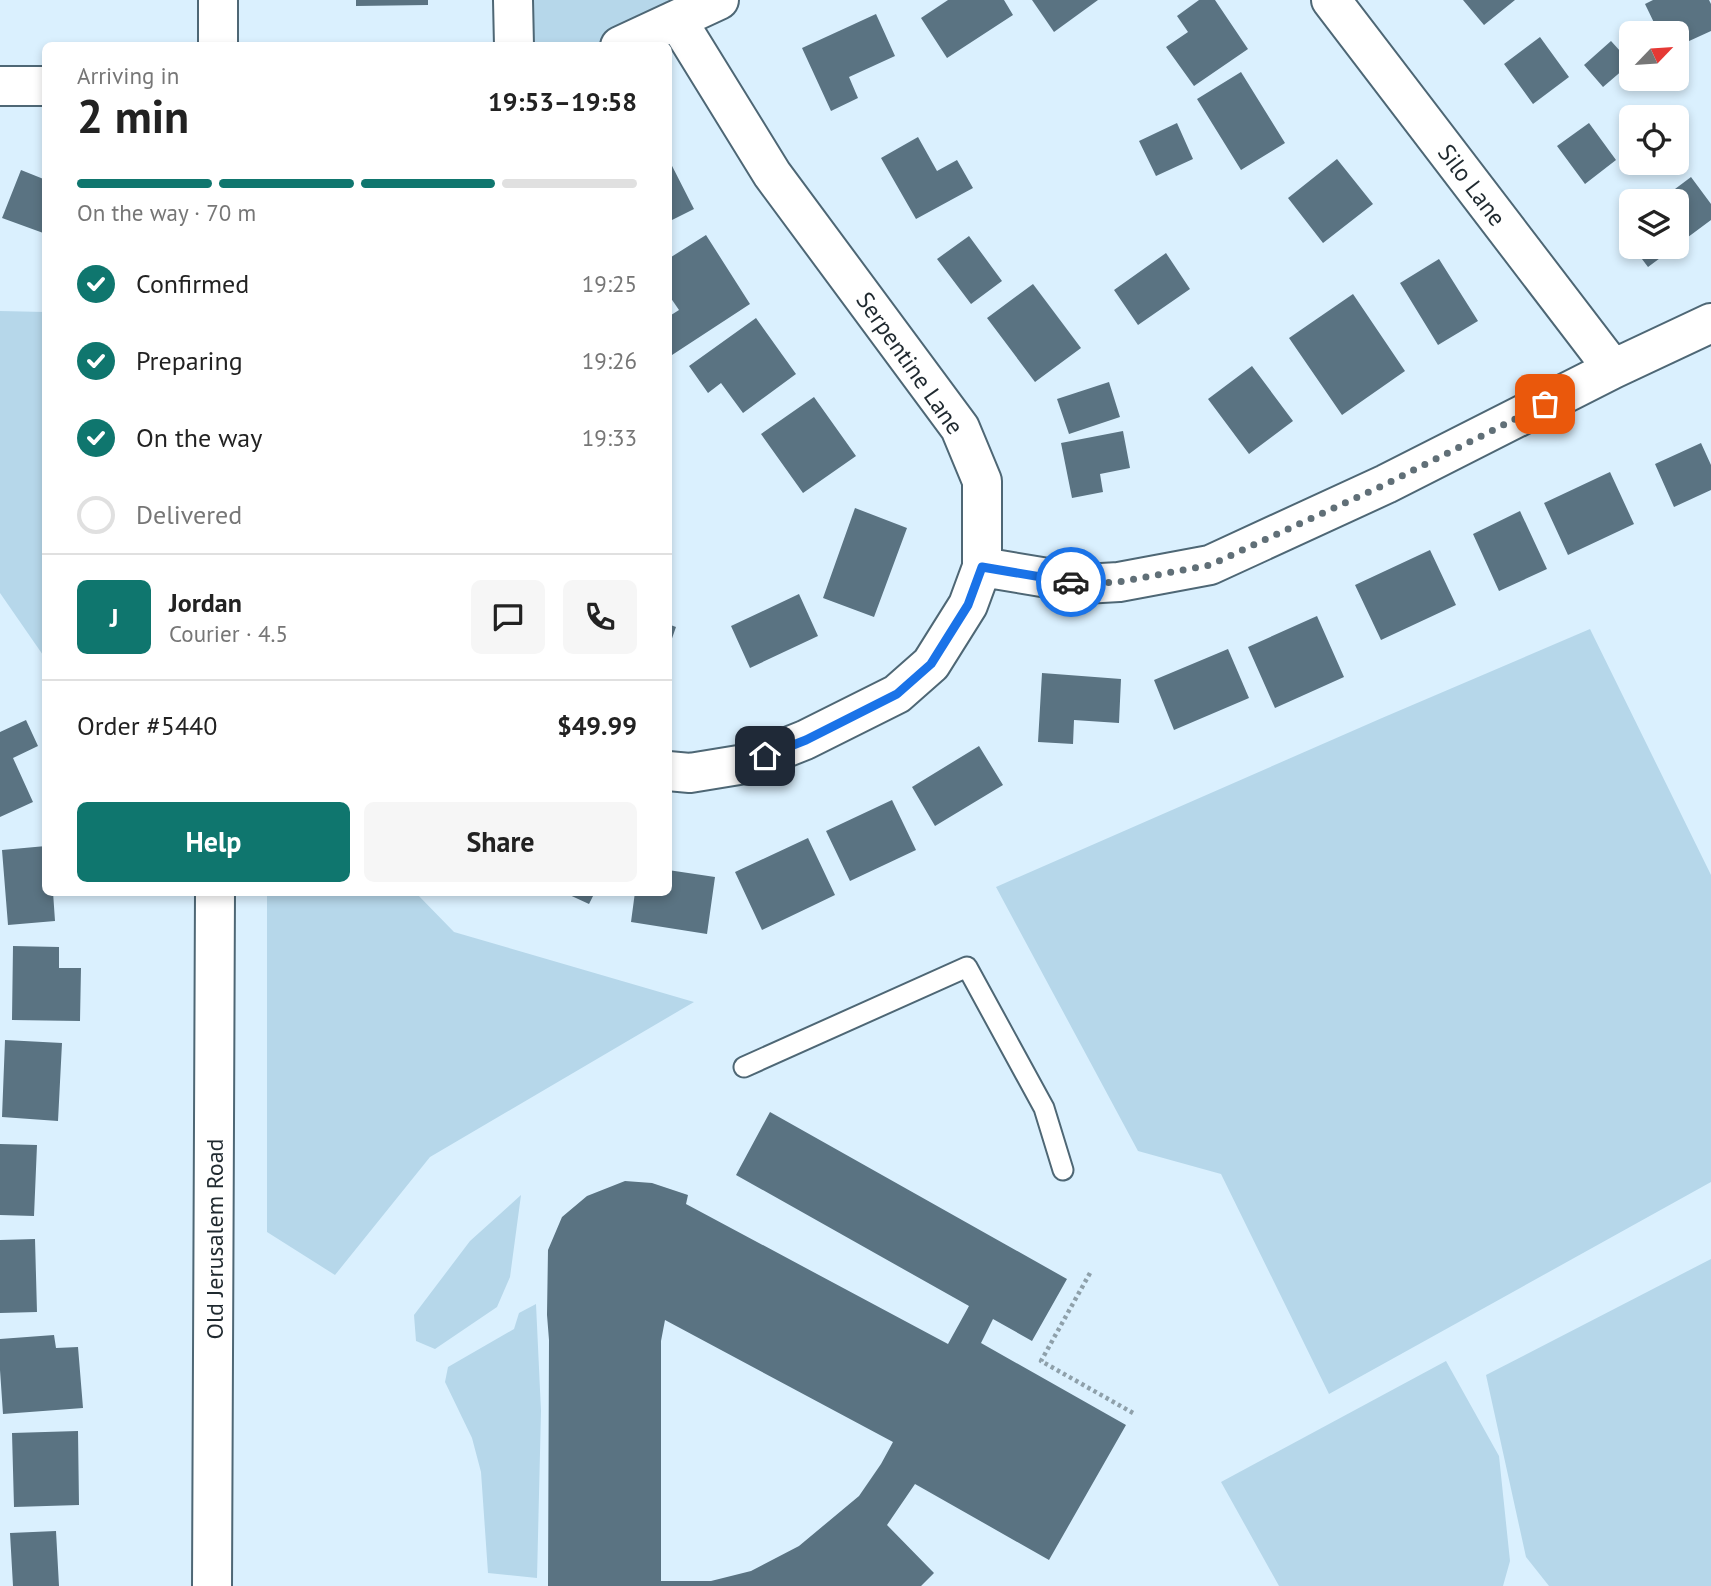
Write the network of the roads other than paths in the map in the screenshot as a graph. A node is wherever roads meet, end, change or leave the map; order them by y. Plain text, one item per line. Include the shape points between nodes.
1 (218, 0) edge
2 (513, 0) edge
3 (719, 0) edge
4 (1331, 0) edge
5 (677, 20) junction
6 (218, 42) edge
7 (513, 42) edge
8 (629, 42) edge
9 (0, 86) edge
10 (42, 86) edge
11 (1711, 323) edge
12 (1614, 369) junction
13 (982, 567) junction
14 (672, 772) edge
15 (215, 896) edge
16 (744, 1067) dead end
17 (1063, 1170) dead end
18 (212, 1586) edge

1 - 6 street
2 - 7 street
3 - 5 street
4 - 12 street, Silo Lane
5 - 8 street
5 - 13 street, Serpentine Lane via 772,174 960,428 982,481
9 - 10 street
11 - 12 street
12 - 13 street via 1386,484 1210,565 1084,584
13 - 14 street, Serpentine Lane via 968,605 931,664 897,694 806,740 745,764 690,774
15 - 18 street, Old Jerusalem Road
16 - 17 lane via 967,967 1044,1108

